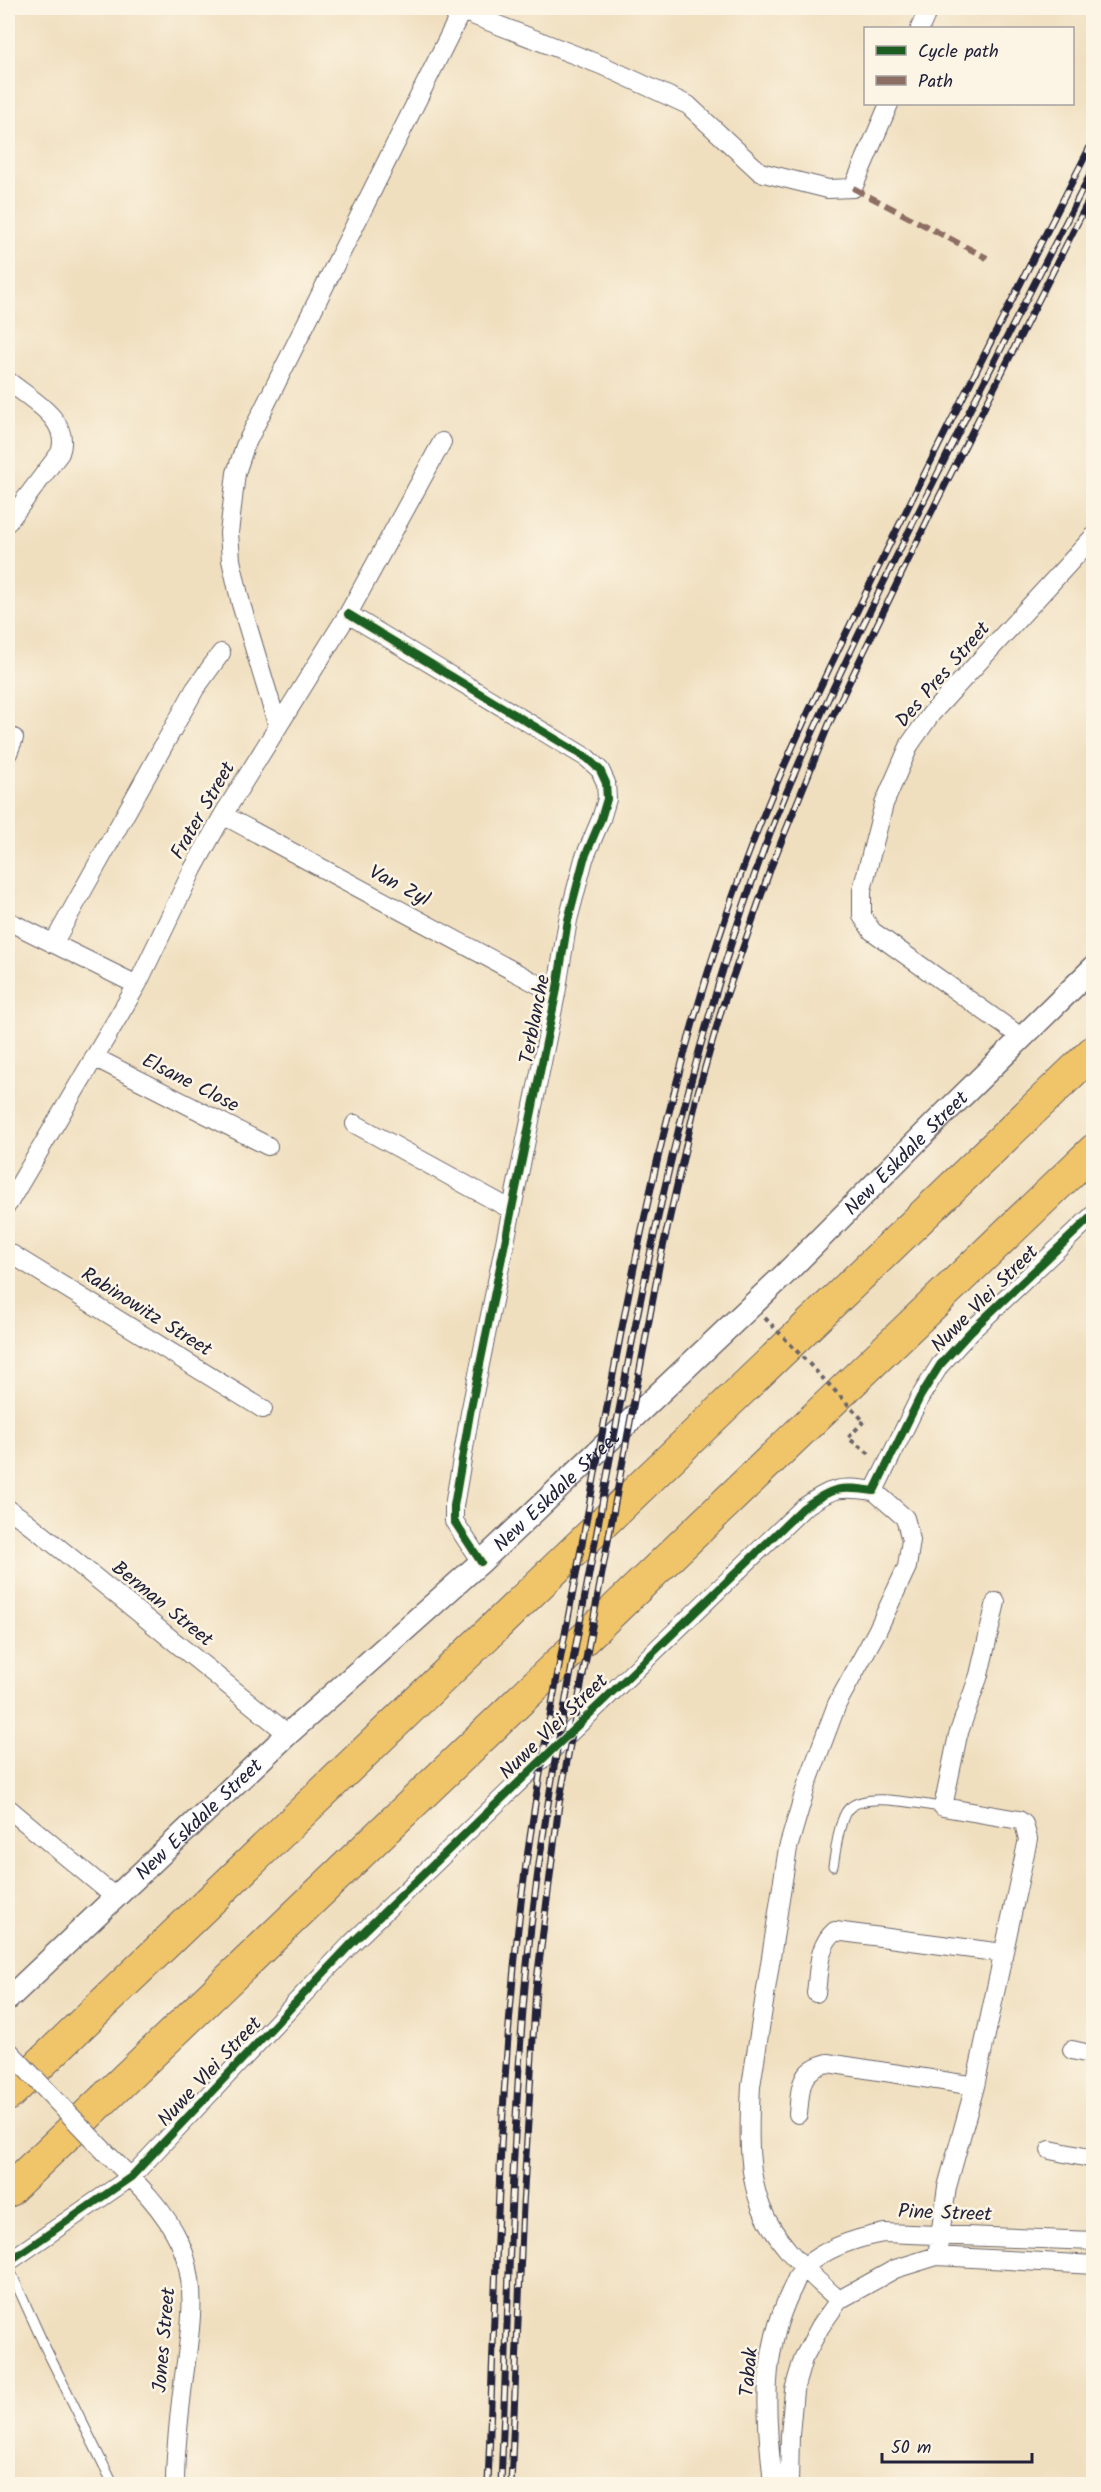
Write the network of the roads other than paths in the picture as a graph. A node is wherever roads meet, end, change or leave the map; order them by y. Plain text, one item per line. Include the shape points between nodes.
1 (929, 8) edge
2 (463, 9) edge
3 (920, 27) edge
4 (889, 105) edge
5 (8, 381) edge
6 (442, 442) dead end
7 (8, 522) edge
8 (1094, 536) edge
9 (348, 614) junction
10 (221, 652) dead end
11 (278, 727) junction
12 (223, 815) junction
13 (8, 921) edge
14 (53, 944) junction
15 (1094, 967) edge
16 (137, 985) junction
17 (556, 994) junction
18 (1021, 1037) junction
19 (1094, 1051) edge
20 (94, 1058) junction
21 (355, 1124) dead end
22 (268, 1146) dead end
23 (1094, 1150) edge
24 (8, 1204) edge
25 (512, 1210) junction
26 (1094, 1214) edge
27 (8, 1252) edge
28 (263, 1409) dead end
29 (874, 1491) junction
30 (8, 1509) edge
31 (481, 1563) junction
32 (996, 1602) dead end
33 (288, 1734) junction
34 (8, 1808) edge
35 (943, 1808) junction
36 (833, 1866) dead end
37 (115, 1897) junction
38 (1003, 1953) junction
39 (816, 1993) dead end
40 (8, 1999) edge
41 (8, 2050) edge
42 (1072, 2050) dead end
43 (1094, 2055) edge
44 (975, 2086) junction
45 (8, 2095) edge
46 (798, 2114) dead end
47 (1050, 2150) dead end
48 (1094, 2159) edge
49 (131, 2177) junction
50 (8, 2191) edge
51 (939, 2233) junction
52 (1094, 2241) edge
53 (937, 2256) junction
54 (8, 2264) edge
55 (1094, 2265) edge
56 (802, 2268) junction
57 (840, 2300) junction
58 (113, 2484) edge
59 (175, 2484) edge
60 (773, 2484) edge
61 (789, 2484) edge

1 - 3 street
2 - 4 street via 688,105 760,172 828,189 853,188
2 - 11 street via 245,446 236,473 231,560
5 - 7 street via 57,422 64,442 60,453
6 - 9 street, Frater Street
8 - 18 street, Des Pres Street via 932,714 910,744 884,804 862,890 862,916 872,931
9 - 11 street, Frater Street
9 - 17 street, Terblanche via 587,758 600,770 607,799 576,887
10 - 14 street via 195,689
11 - 12 street, Frater Street
12 - 16 street, Frater Street
12 - 17 street, Van Zyl
13 - 14 street
14 - 16 street
15 - 18 street, New Eskdale Street
16 - 20 street, Frater Street
17 - 25 street, Terblanche
18 - 31 street, New Eskdale Street via 785,1274
19 - 45 highway
20 - 22 street, Elsane Close
20 - 24 street, Frater Street
21 - 25 street
23 - 50 highway
25 - 31 street, Terblanche via 454,1506 454,1521
26 - 29 street, Nuwe Vlei Street via 940,1365
27 - 28 street, Rabinowitz Street
29 - 49 street, Nuwe Vlei Street via 848,1487 832,1490 803,1509 351,1944
29 - 56 street via 905,1518 910,1540 907,1567 837,1704 806,1787 788,1848 751,2086 750,2160 761,2211 778,2240
30 - 33 street, Berman Street
31 - 33 street, New Eskdale Street
32 - 35 street via 979,1675 958,1735
33 - 37 street, New Eskdale Street
34 - 37 street
35 - 36 lane via 873,1799 858,1802 845,1814
35 - 38 street via 1012,1817 1024,1824 1028,1839
37 - 40 street, New Eskdale Street
38 - 39 street via 835,1931 822,1950
38 - 44 street
41 - 49 street, Jones Street, bridge
42 - 43 street
44 - 46 street via 828,2063 807,2072 801,2084
44 - 51 street via 947,2187
47 - 48 street
49 - 54 street, Nuwe Vlei Street
49 - 59 street, Jones Street via 165,2217 181,2244 191,2278 192,2320 176,2443
51 - 52 street, Pine Street
51 - 53 street
51 - 56 street, Pine Street via 866,2236
53 - 55 street
53 - 57 street via 895,2269
54 - 58 lane
56 - 57 street
56 - 60 street, Tabak via 775,2330 769,2357 767,2402
57 - 61 street via 803,2358 794,2390

